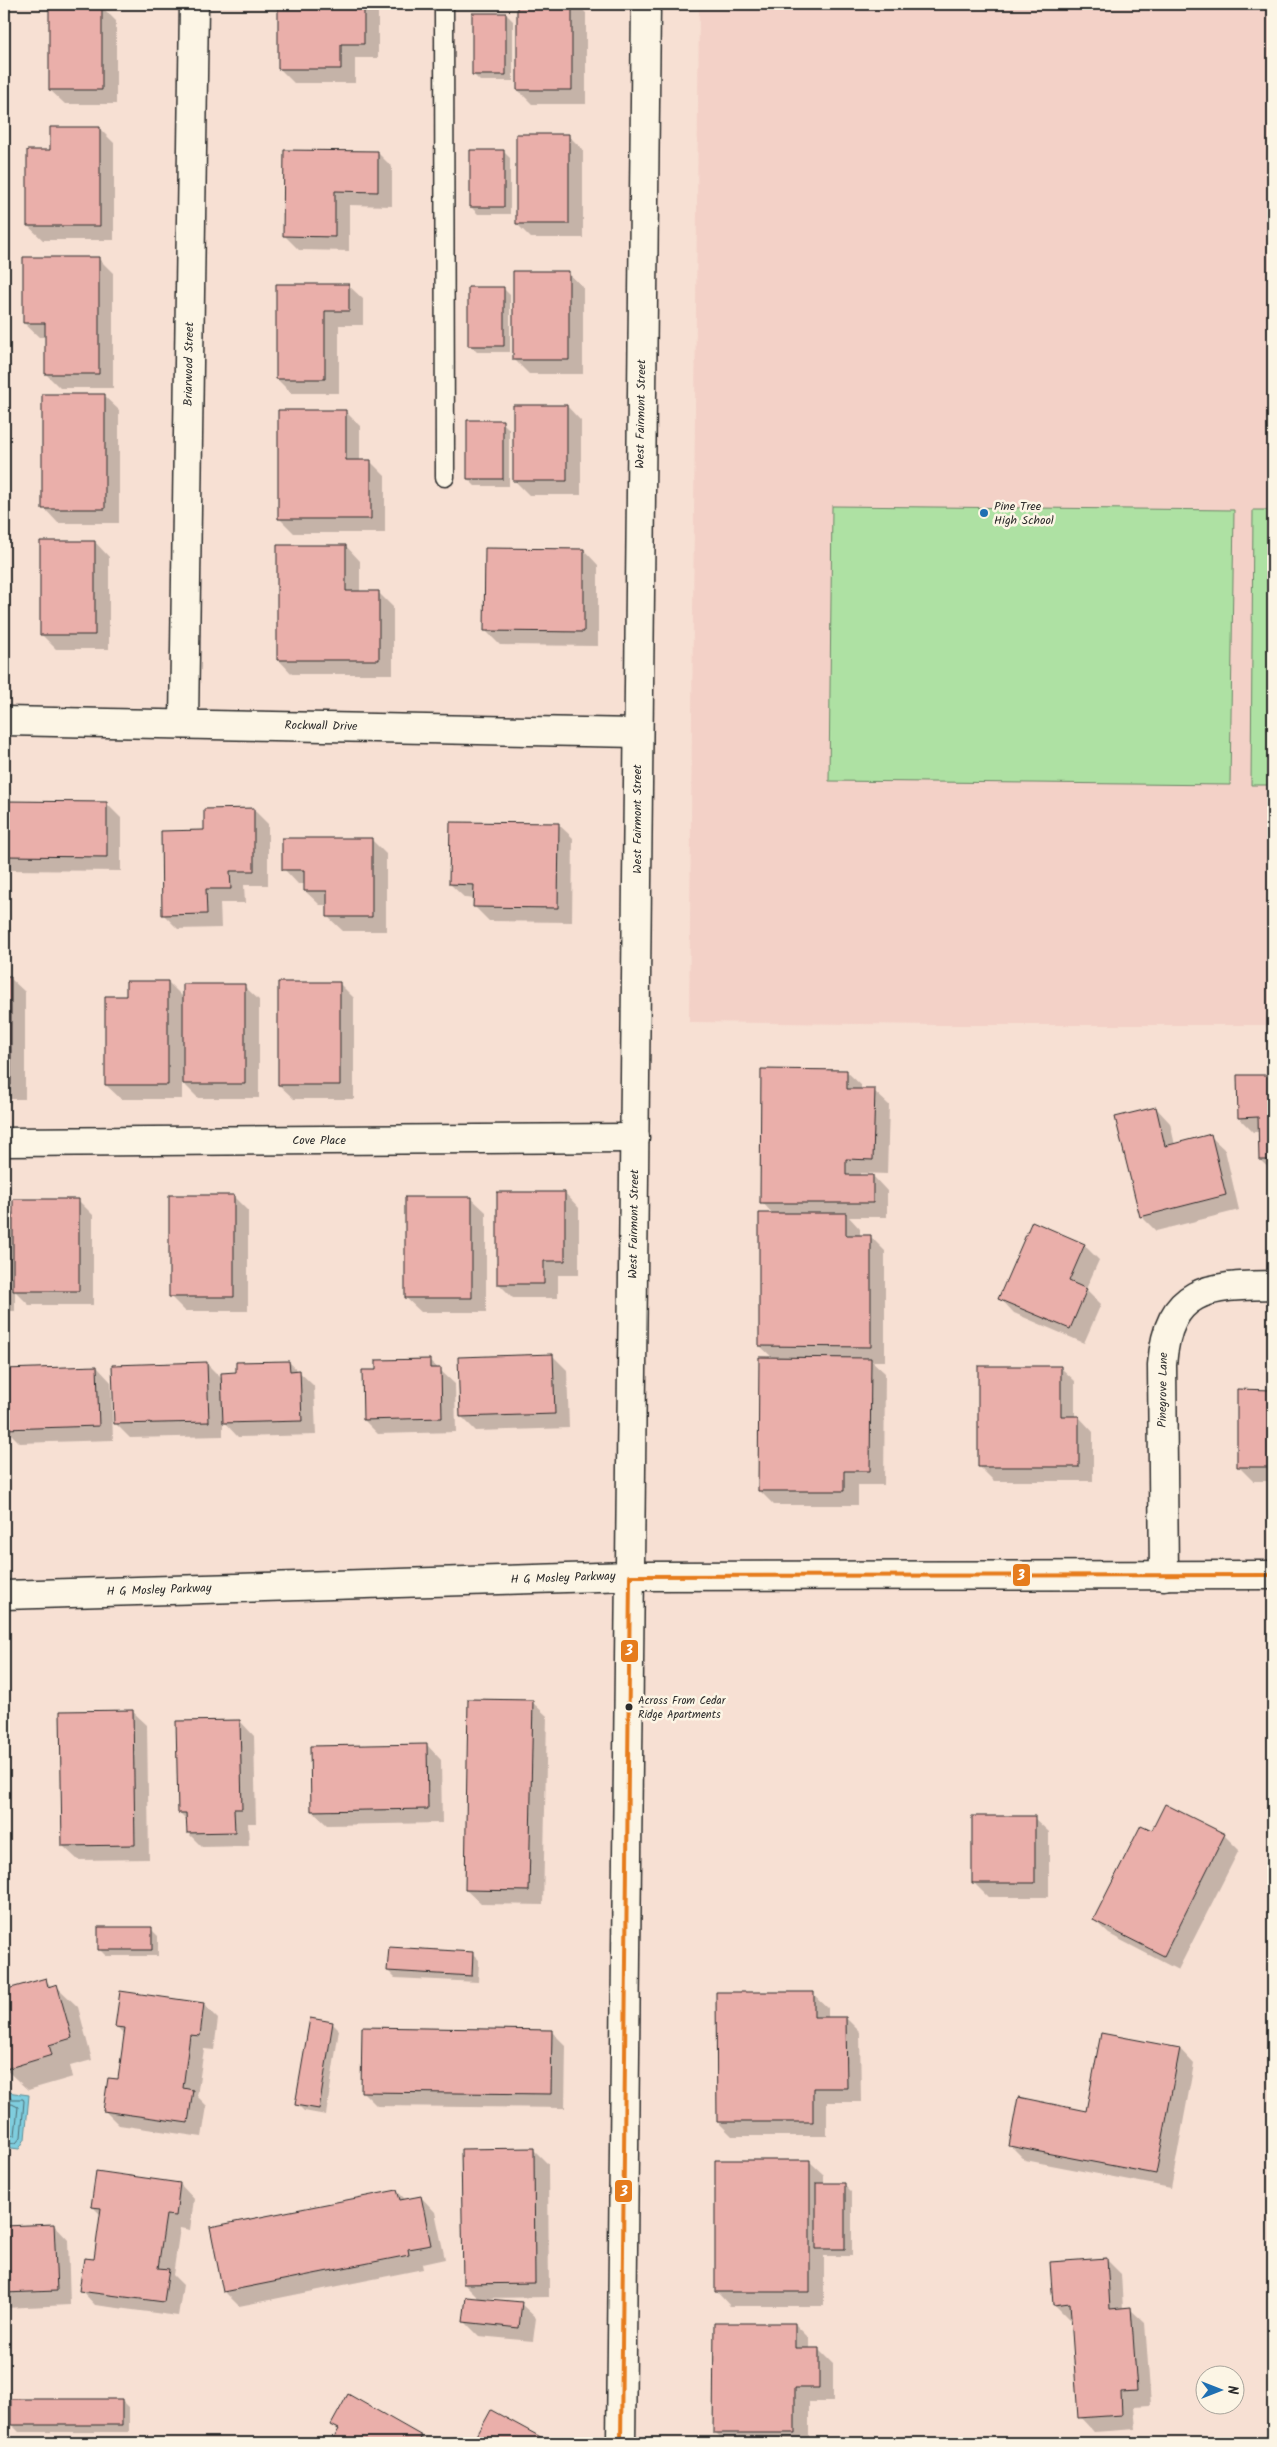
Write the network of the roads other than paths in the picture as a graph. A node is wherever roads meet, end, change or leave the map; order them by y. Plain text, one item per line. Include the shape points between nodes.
1 (194, 4) edge
2 (444, 4) edge
3 (646, 4) edge
4 (445, 477) dead end
5 (4, 721) edge
6 (184, 723) junction
7 (638, 733) junction
8 (635, 1138) junction
9 (4, 1142) edge
10 (1273, 1285) edge
11 (1273, 1575) edge
12 (630, 1576) junction
13 (1164, 1576) junction
14 (4, 1595) edge
15 (621, 2443) edge

1 - 6 street, Briarwood Street
2 - 4 lane
3 - 7 street, West Fairmont Street
5 - 6 street, Rockwall Drive
6 - 7 street, Rockwall Drive
7 - 8 street, West Fairmont Street
8 - 9 street, Cove Place
8 - 12 street, West Fairmont Street
10 - 13 street, Pinegrove Lane via 1232,1285 1206,1290 1187,1302 1170,1324 1162,1365
11 - 13 street, H G Mosley Parkway
12 - 13 street, H G Mosley Parkway
12 - 14 street, H G Mosley Parkway
12 - 15 street, West Fairmont Street

